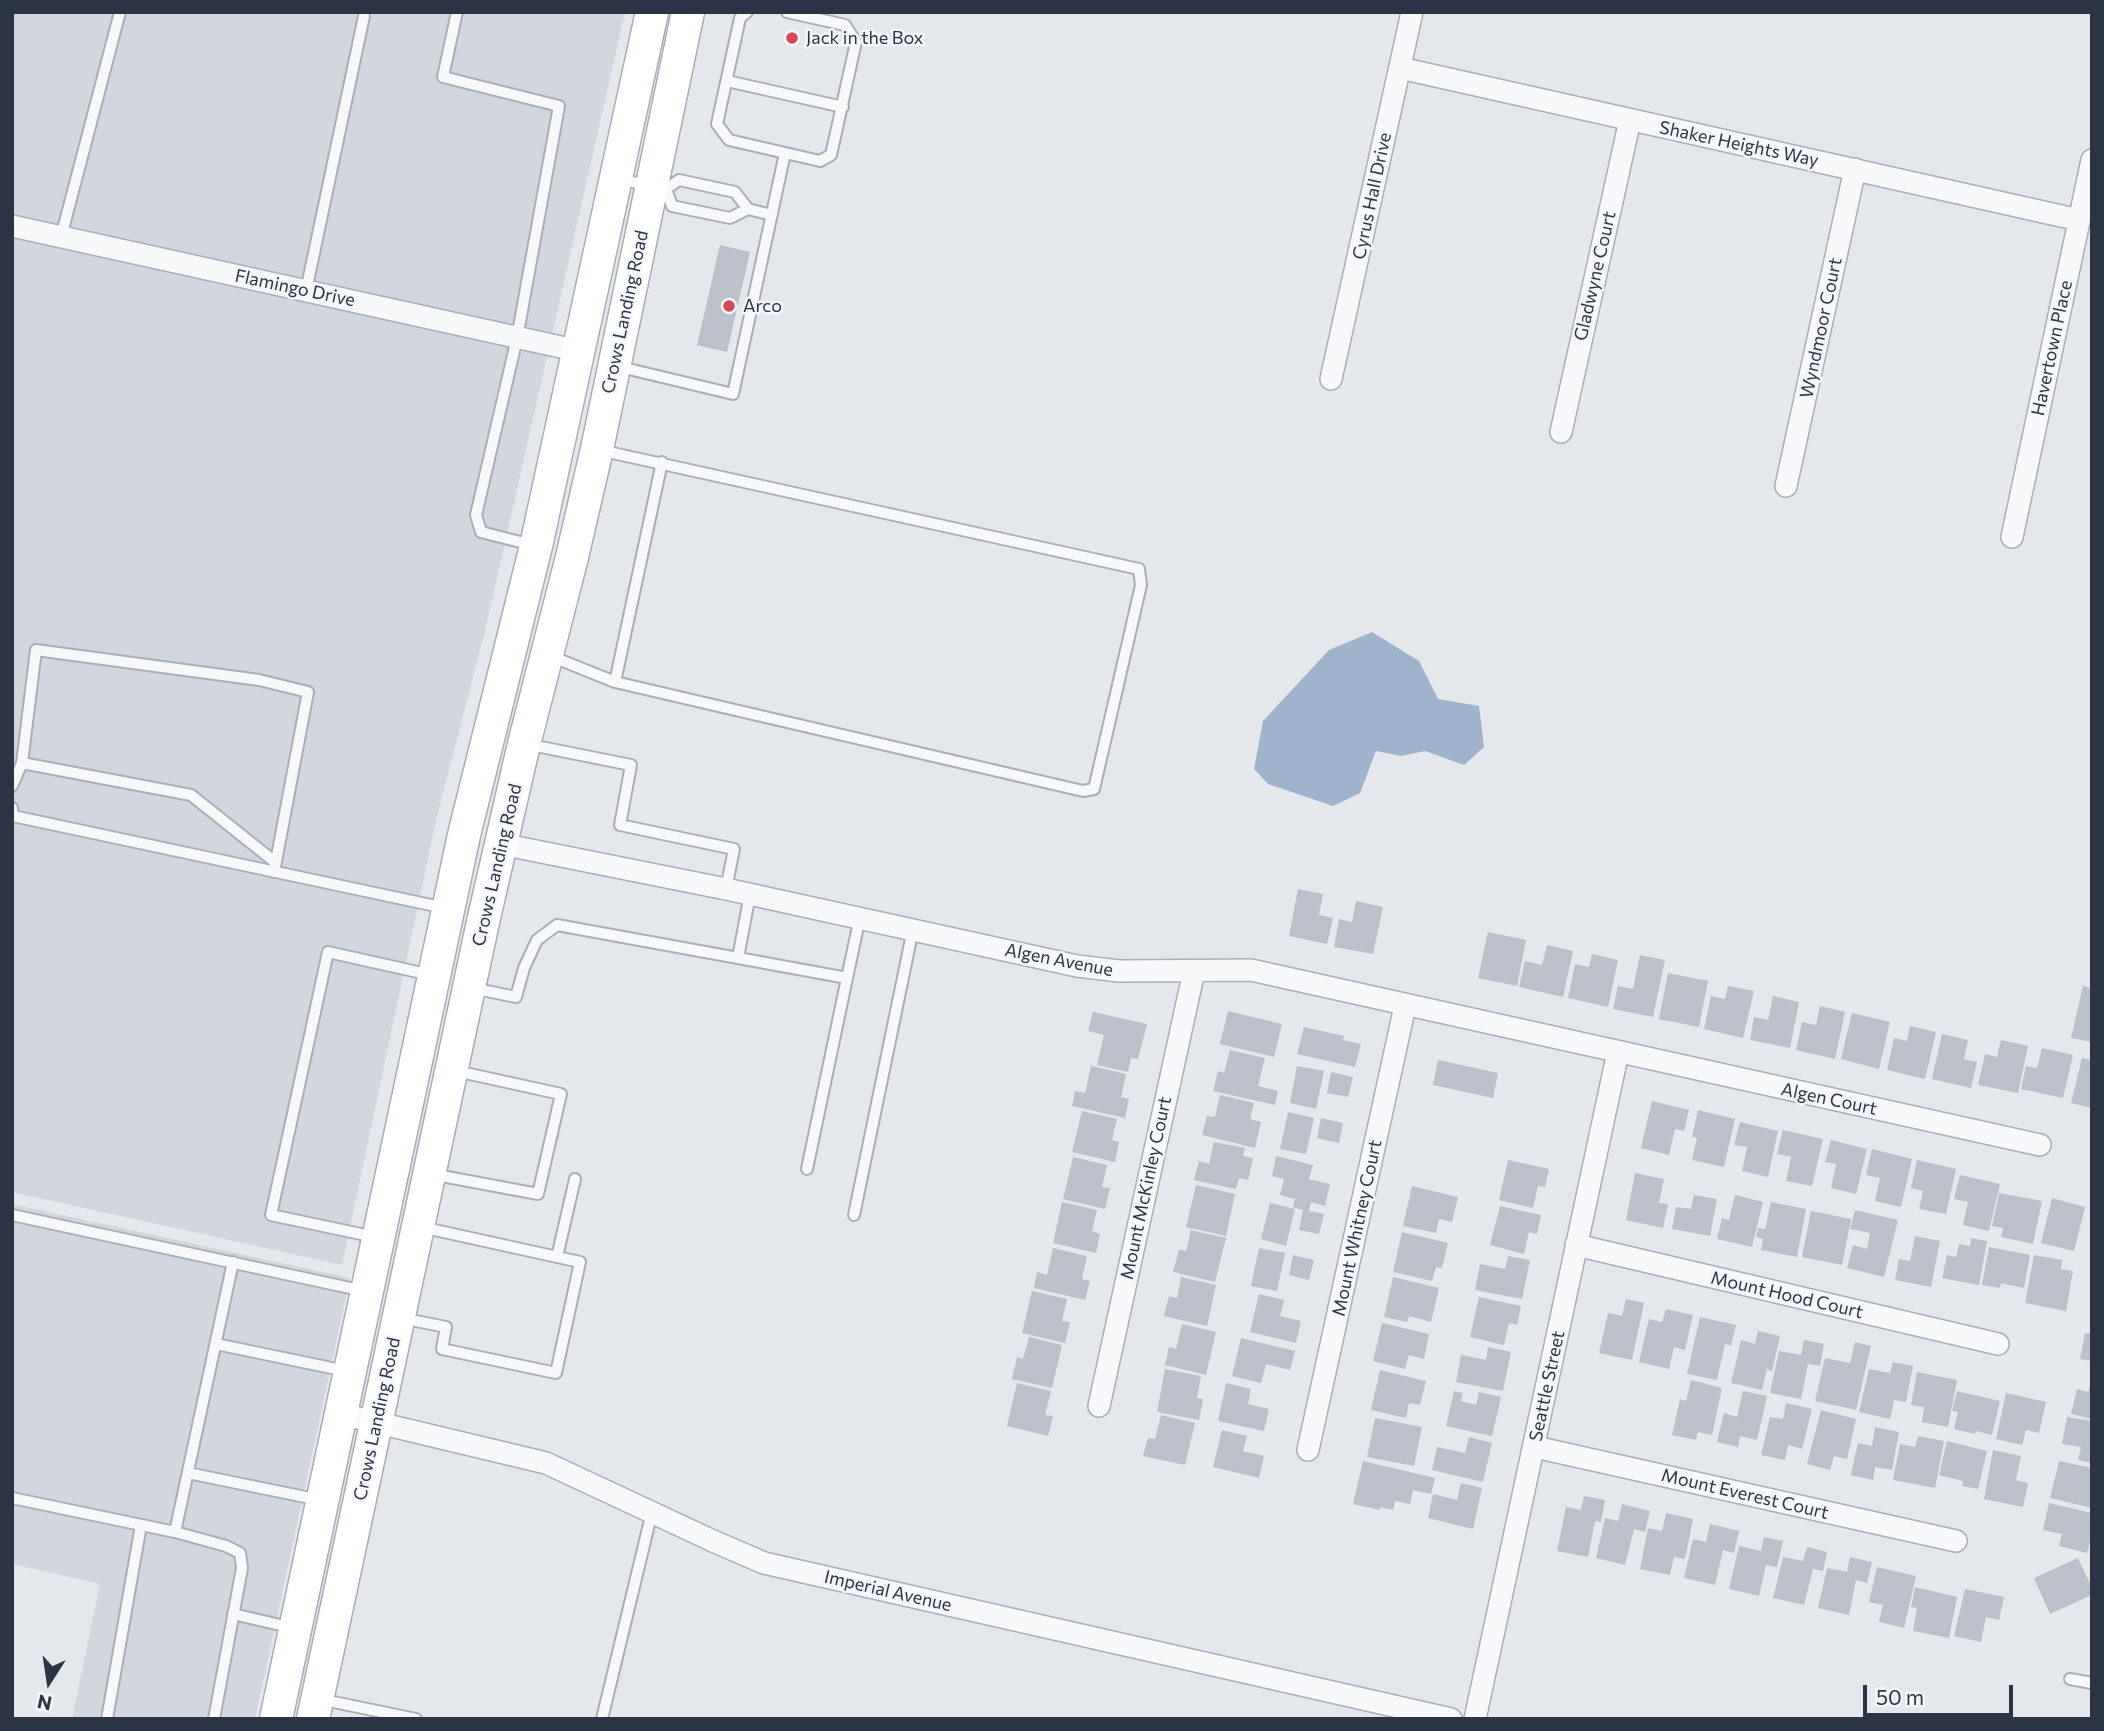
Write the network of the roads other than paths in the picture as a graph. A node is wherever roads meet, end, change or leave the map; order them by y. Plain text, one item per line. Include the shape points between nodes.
1 (120, 12) edge
2 (457, 12) edge
3 (652, 12) edge
4 (688, 12) edge
5 (747, 12) edge
6 (787, 12) edge
7 (1412, 12) edge
8 (364, 16) dead end
9 (1400, 68) junction
10 (727, 81) junction
11 (843, 107) junction
12 (1630, 120) junction
13 (785, 153) junction
14 (2092, 160) edge
15 (1855, 169) junction
16 (616, 178) junction
17 (658, 188) junction
18 (748, 209) junction
19 (772, 215) junction
20 (2079, 220) junction
21 (12, 226) edge
22 (61, 237) junction
23 (306, 291) junction
24 (517, 338) junction
25 (577, 357) junction
26 (614, 366) junction
27 (1331, 379) dead end
28 (1561, 432) dead end
29 (597, 449) junction
30 (662, 462) junction
31 (1786, 486) dead end
32 (2012, 537) dead end
33 (536, 547) junction
34 (547, 654) junction
35 (615, 682) junction
36 (495, 712) junction
37 (524, 744) junction
38 (22, 763) junction
39 (12, 786) edge
40 (12, 808) edge
41 (501, 844) junction
42 (274, 867) junction
43 (726, 889) junction
44 (750, 894) junction
45 (448, 908) junction
46 (860, 918) junction
47 (913, 929) junction
48 (738, 957) junction
49 (1194, 971) junction
50 (434, 976) junction
51 (847, 978) junction
52 (469, 987) junction
53 (1405, 1006) junction
54 (1618, 1052) junction
55 (451, 1070) junction
56 (441, 1114) junction
57 (2040, 1145) dead end
58 (807, 1169) dead end
59 (428, 1174) junction
60 (575, 1179) dead end
61 (12, 1215) edge
62 (854, 1215) dead end
63 (418, 1227) junction
64 (378, 1238) junction
65 (1576, 1245) junction
66 (557, 1257) junction
67 (233, 1262) junction
68 (367, 1292) junction
69 (398, 1317) junction
70 (216, 1344) junction
71 (1998, 1344) dead end
72 (350, 1372) junction
73 (1099, 1406) dead end
74 (341, 1414) junction
75 (377, 1422) junction
76 (1535, 1447) junction
77 (1308, 1450) dead end
78 (188, 1473) junction
79 (12, 1498) edge
80 (323, 1501) junction
81 (652, 1512) junction
82 (141, 1525) junction
83 (175, 1532) junction
84 (1956, 1541) dead end
85 (233, 1614) junction
86 (295, 1628) junction
87 (324, 1664) junction
88 (2070, 1679) dead end
89 (2092, 1683) edge
90 (315, 1709) edge
91 (107, 1719) edge
92 (214, 1719) edge
93 (276, 1719) edge
94 (416, 1719) edge
95 (602, 1719) edge
96 (1451, 1719) edge
97 (1475, 1719) edge

1 - 22 lane
2 - 24 lane via 443,78 559,106
3 - 16 main road, Crows Landing Road
4 - 17 main road, Crows Landing Road
5 - 10 lane via 740,18
6 - 11 lane via 845,25 856,42
7 - 9 street, Cyrus Hall Drive
8 - 23 lane
9 - 12 street, Shaker Heights Way
9 - 27 street, Cyrus Hall Drive
10 - 11 lane
10 - 13 lane via 717,124 729,140
11 - 13 lane via 831,155 820,161
12 - 15 street, Shaker Heights Way
12 - 28 street, Gladwyne Court
13 - 19 lane
14 - 20 street, Havertown Place
15 - 20 street, Shaker Heights Way
15 - 31 street, Wyndmoor Court
16 - 17 lane
16 - 25 main road, Crows Landing Road
17 - 18 lane via 679,180 735,192
17 - 18 lane via 672,206 730,218
17 - 26 main road, Crows Landing Road
18 - 19 lane
19 - 26 lane via 733,394
20 - 32 street, Havertown Place
21 - 22 street, Flamingo Drive
22 - 23 street, Flamingo Drive
23 - 24 street, Flamingo Drive
24 - 25 street, Flamingo Drive
24 - 33 lane via 476,515 481,532
25 - 29 main road via 583,401 581,428 585,441
25 - 33 main road, Crows Landing Road
26 - 29 main road, Crows Landing Road
29 - 30 lane
29 - 34 main road, Crows Landing Road
30 - 35 lane
30 - 35 lane via 1139,569 1141,585 1094,789 1083,791
33 - 36 main road, Crows Landing Road
34 - 35 lane
34 - 37 main road, Crows Landing Road
36 - 41 main road via 502,731 486,816 491,837
36 - 45 main road, Crows Landing Road
37 - 41 main road, Crows Landing Road
37 - 43 lane via 631,765 620,825 734,849
38 - 39 lane
38 - 42 lane via 191,795
38 - 42 lane via 36,650 259,680 308,692
40 - 42 lane via 13,816
41 - 43 street, Algen Avenue
41 - 52 main road, Crows Landing Road
42 - 45 lane
43 - 44 street, Algen Avenue
44 - 46 street, Algen Avenue
44 - 48 lane
45 - 50 main road, Crows Landing Road
45 - 56 main road via 457,938 432,1079
46 - 47 street, Algen Avenue
46 - 51 lane
47 - 49 street, Algen Avenue via 1077,966
47 - 62 lane
48 - 51 lane
48 - 52 lane via 557,925 537,940 516,997
49 - 53 street, Algen Avenue via 1251,970
49 - 73 street, Mount McKinley Court
50 - 64 main road, Crows Landing Road
50 - 64 lane via 328,952 271,1215
51 - 58 lane
52 - 55 main road, Crows Landing Road
53 - 54 street, Algen Avenue
53 - 77 street, Mount Whitney Court
54 - 57 street, Algen Court
54 - 65 street, Seattle Street
55 - 56 main road, Crows Landing Road
55 - 59 lane via 561,1094 538,1194
56 - 59 main road, Crows Landing Road
59 - 63 main road, Crows Landing Road
60 - 66 lane
61 - 67 lane
63 - 66 lane
63 - 69 main road, Crows Landing Road
64 - 68 main road, Crows Landing Road
65 - 71 street, Mount Hood Court
65 - 76 street, Seattle Street
66 - 69 lane via 580,1262 556,1373 442,1349 446,1327
67 - 68 lane
67 - 70 lane
68 - 72 main road, Crows Landing Road
69 - 75 main road, Crows Landing Road
70 - 72 lane
70 - 78 lane
72 - 74 main road, Crows Landing Road
74 - 75 street, Imperial Avenue
74 - 80 main road, Crows Landing Road
75 - 81 street, Imperial Avenue via 546,1463
75 - 87 main road, Crows Landing Road
76 - 84 street, Mount Everest Court
76 - 97 street, Seattle Street
78 - 80 lane
78 - 83 lane
79 - 82 lane
80 - 86 main road, Crows Landing Road
80 - 87 main road via 332,1516 318,1616
81 - 95 lane
81 - 96 street, Imperial Avenue via 764,1563
82 - 83 lane
82 - 91 lane
83 - 85 lane via 240,1553 242,1568
85 - 86 lane
85 - 92 lane
86 - 93 main road, Crows Landing Road
87 - 90 main road, Crows Landing Road
88 - 89 lane
90 - 94 lane

